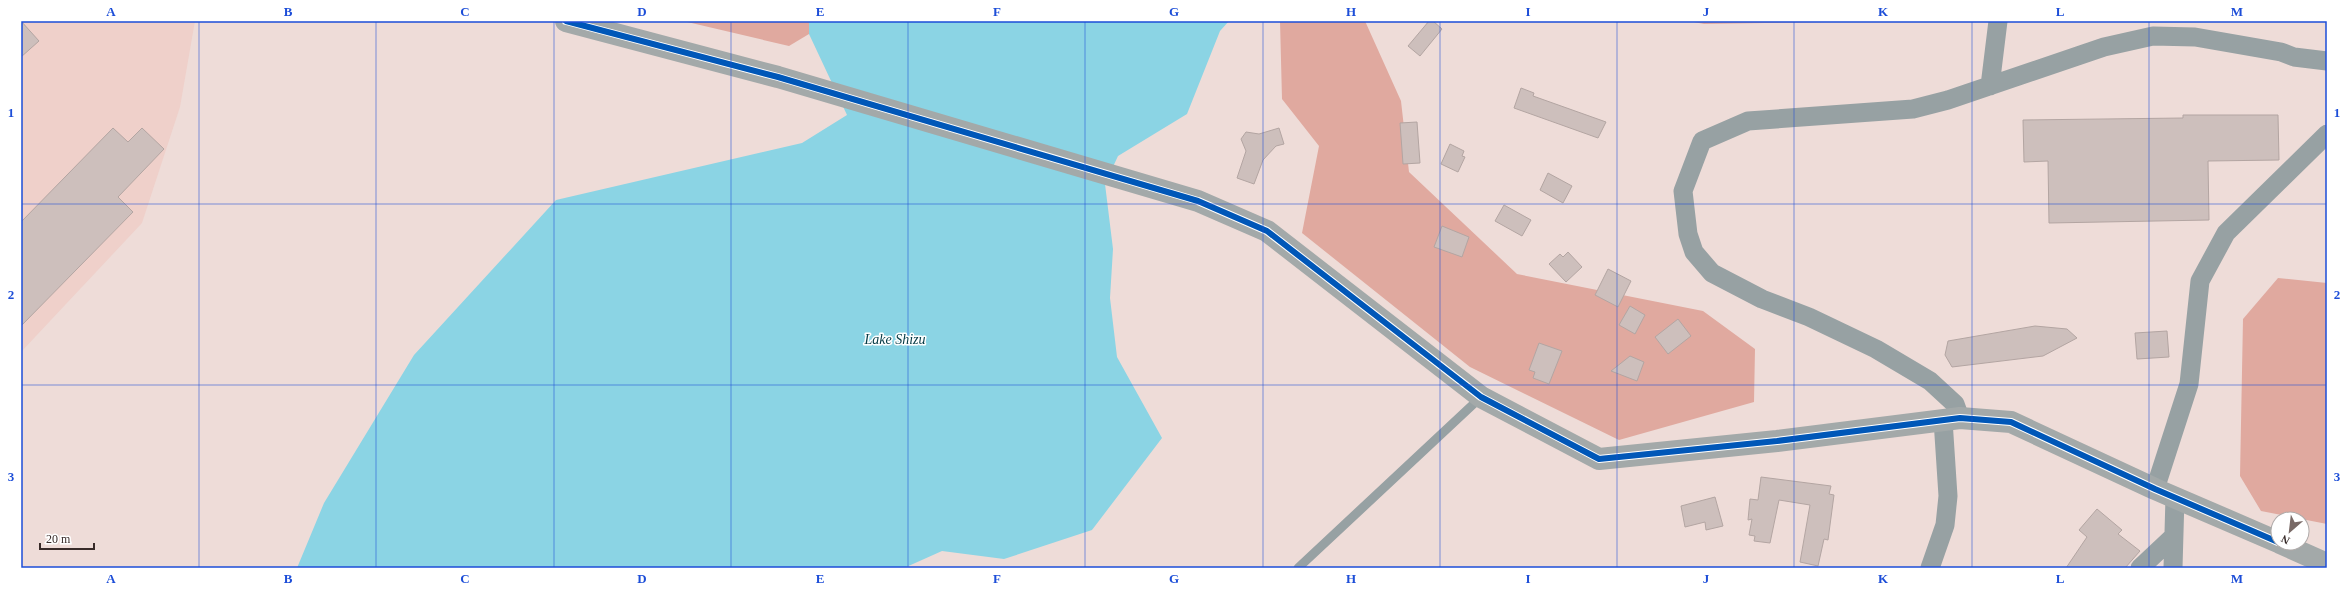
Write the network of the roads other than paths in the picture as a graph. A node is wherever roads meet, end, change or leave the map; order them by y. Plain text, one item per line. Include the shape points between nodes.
1 (566, 21) edge
2 (1998, 21) edge
3 (2327, 61) edge
4 (1990, 86) junction
5 (2327, 134) edge
6 (1481, 397) junction
7 (1951, 419) junction
8 (2155, 489) junction
9 (2175, 497) junction
10 (2172, 537) junction
11 (2270, 539) edge
12 (2297, 551) edge
13 (2327, 564) edge
14 (1298, 568) edge
15 (1930, 568) edge
16 (2140, 568) edge
17 (2173, 568) edge

1 - 6 street via 778,77 1198,201 1267,231
2 - 4 street
3 - 4 street via 2195,37 2153,36 2104,46
4 - 7 street via 1913,109 1748,121 1702,141 1683,191 1688,234 1694,252 1712,273 1762,299 1810,317 1876,349 1930,381 1954,404
5 - 8 street via 2226,233 2200,281 2189,384
6 - 7 street via 1599,459 1777,441
6 - 14 lane
7 - 8 street via 2011,422
7 - 15 street via 1948,496 1944,525
8 - 9 street
9 - 10 street
9 - 11 street
10 - 16 street
10 - 17 street
12 - 13 street

